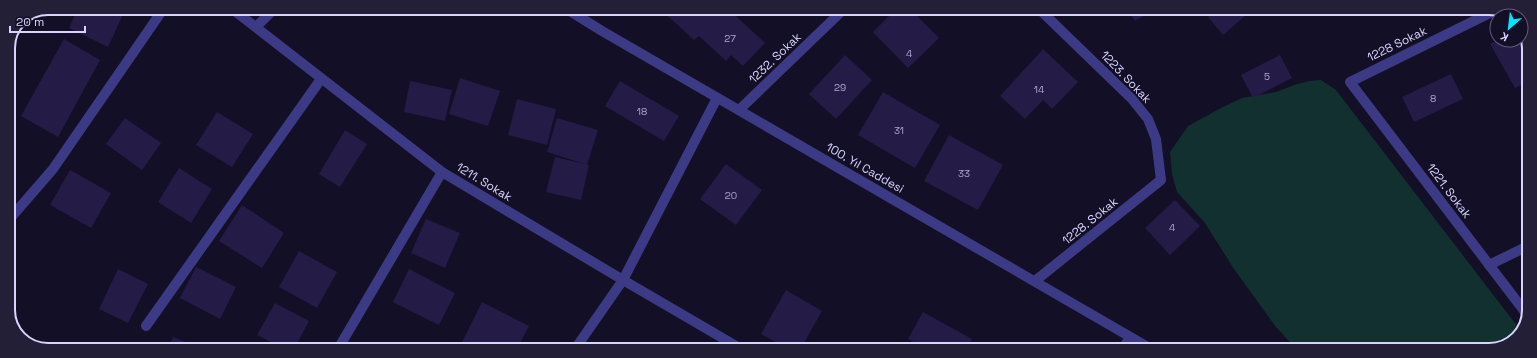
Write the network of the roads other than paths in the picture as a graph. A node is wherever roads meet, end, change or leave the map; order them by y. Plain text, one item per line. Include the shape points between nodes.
1 (159, 15) edge
2 (240, 15) edge
3 (268, 15) edge
4 (576, 15) edge
5 (838, 15) edge
6 (1045, 15) edge
7 (1477, 15) edge
8 (256, 27) junction
9 (321, 78) junction
10 (1350, 82) joint
11 (717, 98) junction
12 (739, 110) junction
13 (442, 172) junction
14 (1161, 180) joint
15 (15, 213) edge
16 (1522, 249) edge
17 (1489, 265) junction
18 (623, 280) junction
19 (1035, 281) junction
20 (1522, 308) edge
21 (146, 326) dead end
22 (1130, 337) junction
23 (342, 343) edge
24 (580, 343) edge
25 (731, 343) edge
26 (1126, 343) edge
27 (1141, 343) edge

1 - 15 street via 52,169
2 - 8 street, 1211. Sokak
3 - 8 street
4 - 11 street, 100. Yıl Caddesi
5 - 12 street, 1232. Sokak
6 - 14 street, 1223. Sokak via 1132,99 1148,119 1156,139
7 - 10 street, 1228 Sokak
8 - 9 street, 1211. Sokak
9 - 13 street, 1211. Sokak
9 - 21 street
10 - 17 street, 1221. Sokak
11 - 12 street, 100. Yıl Caddesi
11 - 18 street
12 - 19 street, 100. Yıl Caddesi
13 - 18 street, 1211. Sokak
13 - 23 street
14 - 19 street, 1228. Sokak
16 - 17 street
17 - 20 street, 1221. Sokak
18 - 24 street
18 - 25 street, 1211. Sokak
19 - 22 street, 100. Yıl Caddesi
22 - 26 street
22 - 27 street, 100. Yıl Caddesi

